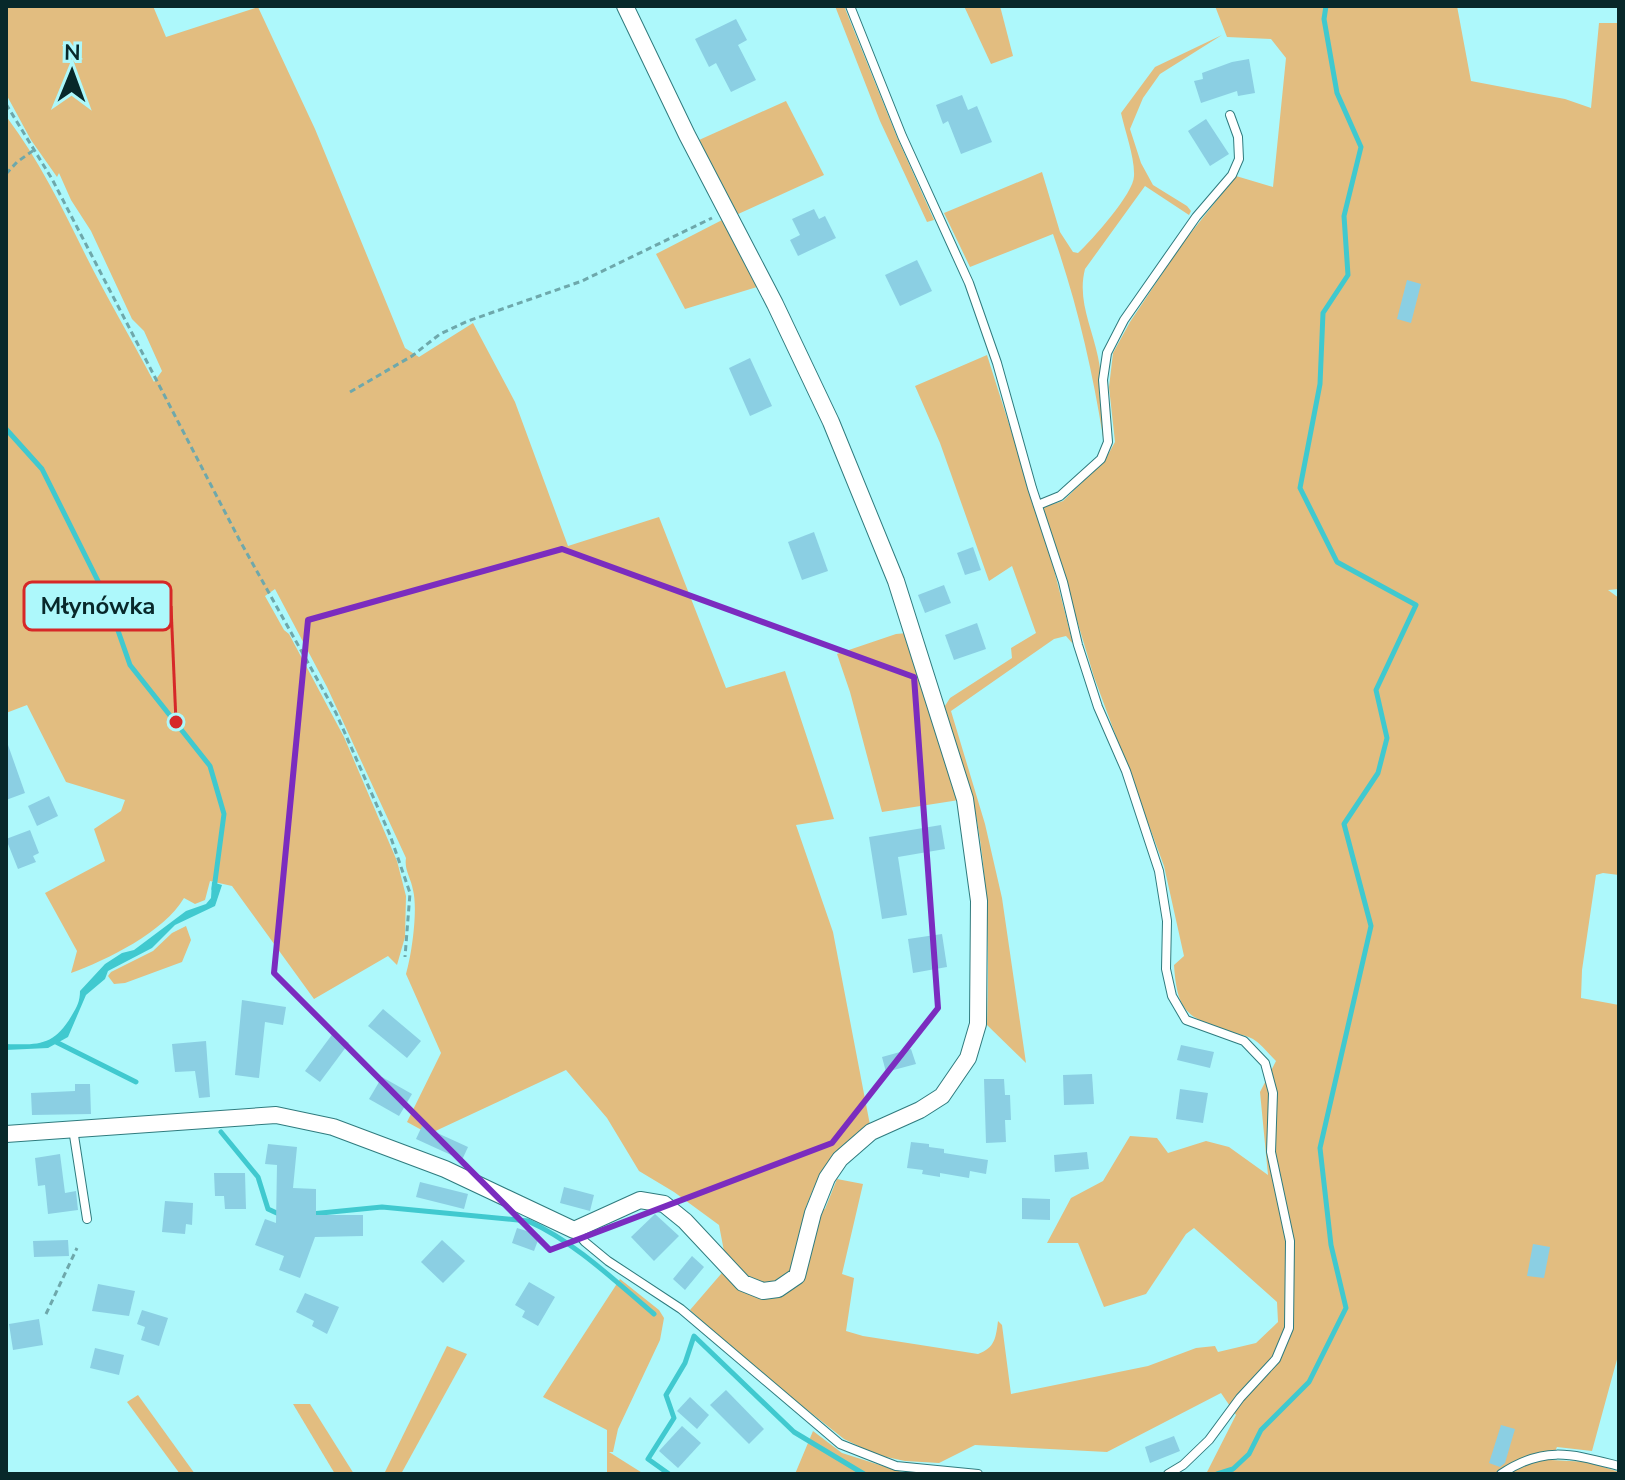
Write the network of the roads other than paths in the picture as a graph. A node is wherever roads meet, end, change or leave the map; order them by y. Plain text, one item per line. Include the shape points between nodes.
1 (625, 6) edge
2 (850, 6) edge
3 (1230, 115) dead end
4 (1038, 505) junction
5 (73, 1129) junction
6 (6, 1134) edge
7 (87, 1219) dead end
8 (574, 1230) junction
9 (1619, 1466) edge
10 (978, 1474) edge
11 (1168, 1474) edge
12 (1501, 1474) edge

1 - 8 street via 831,422 896,581 965,799 979,901 978,1024 968,1058 942,1096 871,1132 840,1159 813,1213 797,1276 778,1289 763,1291 743,1283 664,1204 640,1200
2 - 4 lane via 969,283
3 - 4 lane via 1239,159 1232,175 1196,217 1107,353 1103,380 1108,442 1101,459 1060,496
4 - 11 lane via 1094,695 1159,871 1172,996 1186,1020 1244,1041 1265,1063 1273,1093 1271,1152 1290,1241 1289,1328 1276,1359 1209,1440
5 - 6 street
5 - 7 lane
5 - 8 street via 276,1115 333,1127 445,1169
8 - 10 lane via 608,1261 681,1309 840,1444 896,1466
9 - 12 lane via 1569,1453 1546,1455

